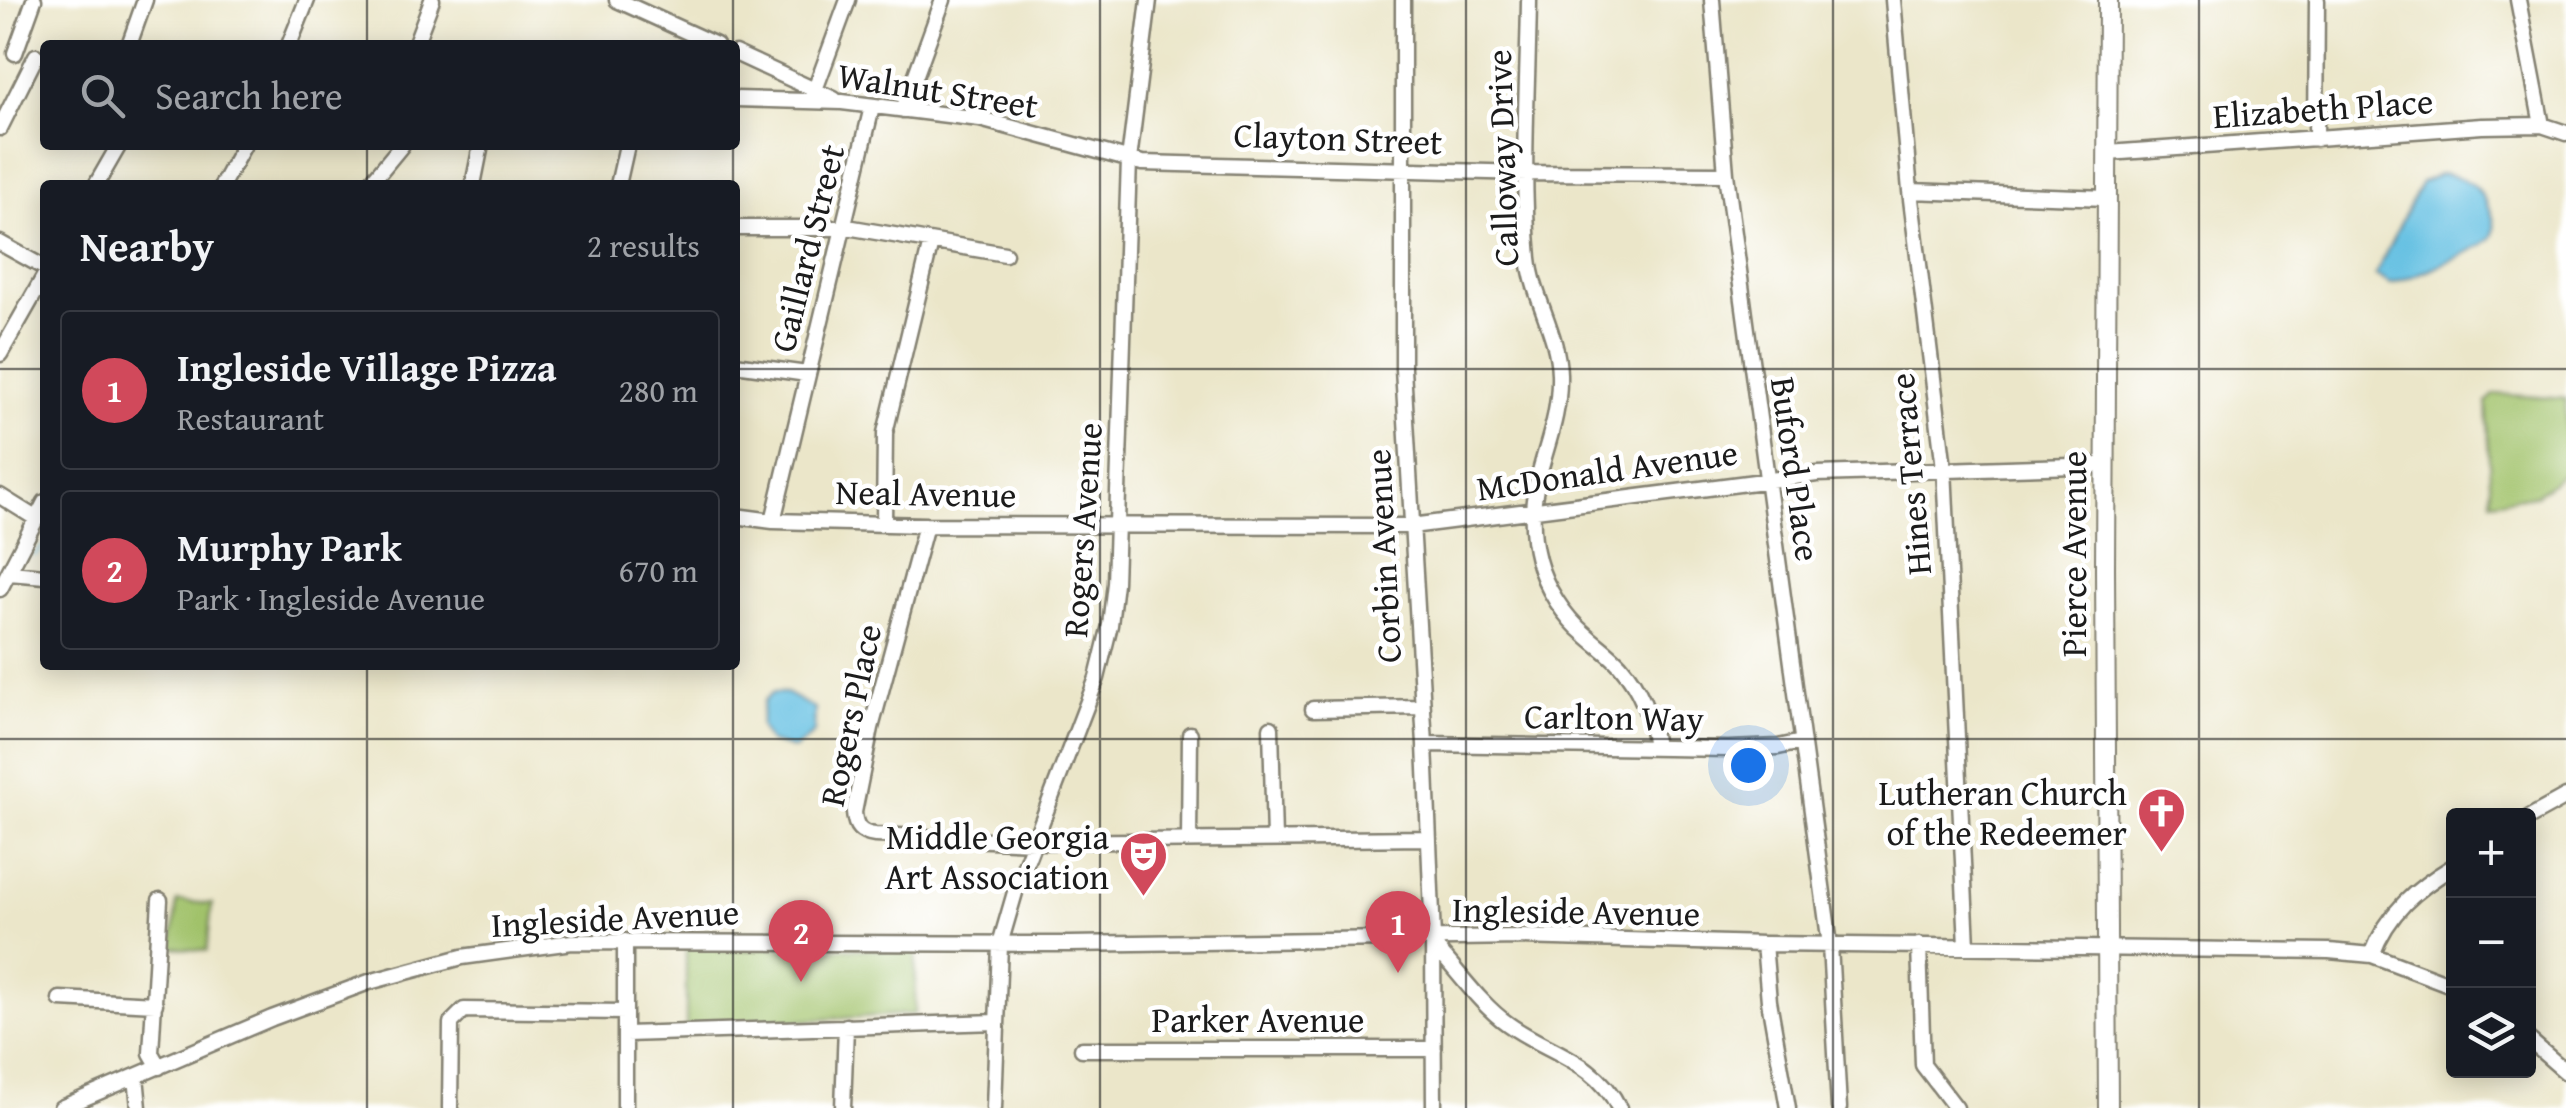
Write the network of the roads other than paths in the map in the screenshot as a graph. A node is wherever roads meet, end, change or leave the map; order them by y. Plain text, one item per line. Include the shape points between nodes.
1 (34, 0) edge
2 (145, 0) edge
3 (306, 0) edge
4 (432, 0) edge
5 (617, 0) edge
6 (848, 0) edge
7 (943, 0) edge
8 (1149, 0) edge
9 (1404, 0) edge
10 (1529, 0) edge
11 (1712, 0) edge
12 (1893, 0) edge
13 (2108, 0) edge
14 (2317, 0) edge
15 (2518, 0) edge
16 (131, 40) edge
17 (291, 40) edge
18 (417, 40) edge
19 (705, 40) edge
20 (8, 52) edge
21 (40, 56) edge
22 (740, 57) edge
23 (812, 96) junction
24 (740, 99) edge
25 (872, 106) junction
26 (903, 110) junction
27 (2542, 125) junction
28 (0, 128) edge
29 (2566, 133) edge
30 (2316, 139) junction
31 (117, 150) edge
32 (241, 150) edge
33 (398, 150) edge
34 (480, 150) edge
35 (626, 150) edge
36 (2108, 153) junction
37 (1129, 160) junction
38 (1402, 170) junction
39 (1527, 173) junction
40 (1726, 174) junction
41 (99, 180) edge
42 (225, 180) edge
43 (373, 180) edge
44 (473, 180) edge
45 (619, 180) edge
46 (1910, 191) junction
47 (2106, 198) junction
48 (740, 228) edge
49 (843, 229) junction
50 (931, 242) junction
51 (0, 243) edge
52 (1006, 254) dead end
53 (40, 268) edge
54 (40, 280) edge
55 (0, 354) edge
56 (740, 365) edge
57 (807, 374) junction
58 (2105, 465) junction
59 (1944, 468) junction
60 (1768, 479) junction
61 (0, 496) edge
62 (40, 512) edge
63 (1531, 512) junction
64 (740, 517) edge
65 (37, 518) junction
66 (774, 521) junction
67 (884, 524) junction
68 (1117, 524) junction
69 (926, 525) junction
70 (1412, 526) junction
71 (8, 573) junction
72 (40, 576) edge
73 (0, 589) edge
74 (1422, 707) junction
75 (1314, 709) dead end
76 (1271, 728) dead end
77 (1190, 734) dead end
78 (1802, 742) junction
79 (1425, 744) junction
80 (1656, 747) junction
81 (2566, 797) edge
82 (2536, 814) edge
83 (1428, 838) junction
84 (1274, 839) junction
85 (1189, 840) junction
86 (1034, 842) junction
87 (2446, 872) edge
88 (160, 900) dead end
89 (1433, 938) junction
90 (625, 941) junction
91 (1000, 944) junction
92 (1764, 944) junction
93 (1830, 945) junction
94 (1919, 945) junction
95 (1967, 945) junction
96 (2106, 946) junction
97 (2372, 955) junction
98 (2446, 983) edge
99 (60, 999) dead end
100 (155, 1004) junction
101 (626, 1012) junction
102 (996, 1022) junction
103 (846, 1026) junction
104 (626, 1034) junction
105 (2536, 1047) edge
106 (1082, 1049) dead end
107 (1434, 1049) junction
108 (158, 1067) junction
109 (2566, 1072) edge
110 (136, 1076) junction
111 (62, 1108) edge
112 (139, 1108) edge
113 (450, 1108) edge
114 (625, 1108) edge
115 (843, 1108) edge
116 (994, 1108) edge
117 (1434, 1108) edge
118 (1619, 1108) edge
119 (1788, 1108) edge
120 (1840, 1108) edge
121 (1956, 1108) edge
122 (2108, 1108) edge

1 - 20 street
2 - 16 street
3 - 17 street
4 - 18 street
5 - 19 street
6 - 23 street
7 - 26 street
8 - 37 street, Rogers Avenue
9 - 38 street, Corbin Avenue
10 - 39 street, Calloway Drive
11 - 40 street, Buford Place
12 - 46 street, Hines Terrace
13 - 36 main road, Pierce Avenue
14 - 30 street
15 - 27 street
20 - 21 street
21 - 28 street
22 - 23 street, Walnut Street
23 - 24 street, Walnut Street
23 - 25 street, Walnut Street
25 - 26 street, Walnut Street
25 - 49 street, Gaillard Street
26 - 37 street, Walnut Street via 998,122
27 - 29 street
27 - 30 street, Elizabeth Place
30 - 36 street, Elizabeth Place
31 - 41 street
32 - 42 street
33 - 43 street
34 - 44 street
35 - 45 street
36 - 47 main road, Pierce Avenue
37 - 38 street, Clayton Street
37 - 68 street, Rogers Avenue
38 - 39 street, Clayton Street
38 - 70 street, Corbin Avenue
39 - 40 street, Clayton Street
39 - 63 street, Calloway Drive via 1530,263 1559,374
40 - 60 street, Buford Place
46 - 47 street
46 - 59 street, Hines Terrace
47 - 58 main road, Pierce Avenue
48 - 49 street
49 - 50 street
49 - 57 street, Gaillard Street
50 - 52 street
50 - 67 street via 885,433
51 - 53 street
54 - 55 street
56 - 57 street
57 - 66 street, Gaillard Street
58 - 59 street, McDonald Avenue
58 - 96 main road, Pierce Avenue
59 - 60 street, McDonald Avenue
59 - 95 street, Hines Terrace
60 - 63 street, McDonald Avenue
60 - 78 street, Buford Place
61 - 65 street
62 - 65 street
63 - 70 street, McDonald Avenue
63 - 80 street, Calloway Drive via 1539,565 1556,601 1620,664 1639,692
64 - 66 street, Neal Avenue
65 - 71 street
66 - 67 street, Neal Avenue
67 - 69 street, Neal Avenue
68 - 69 street, Neal Avenue
68 - 70 street, McDonald Avenue
68 - 86 street, Rogers Avenue via 1102,659
69 - 86 street, Rogers Place via 871,728 855,824 875,835
70 - 74 street, Corbin Avenue
71 - 72 street
71 - 73 street
74 - 75 street
74 - 79 street, Corbin Avenue
76 - 84 street
77 - 85 street
78 - 80 street, Carlton Way
78 - 93 street, Buford Place
79 - 80 street, Carlton Way
79 - 83 street, Corbin Avenue
81 - 82 street
83 - 84 street, Rogers Place
83 - 89 street, Corbin Avenue
84 - 85 street, Rogers Place
85 - 86 street, Rogers Place
86 - 91 street, Rogers Avenue
87 - 97 street via 2406,899
88 - 100 street
89 - 91 street, Ingleside Avenue
89 - 92 street, Ingleside Avenue
89 - 107 street, Corbin Avenue
89 - 118 street via 1506,1022 1588,1068
90 - 91 street, Ingleside Avenue
90 - 101 street
90 - 108 street, Ingleside Avenue via 516,948 424,965
91 - 102 street, Rogers Avenue
92 - 93 street, Ingleside Avenue
92 - 119 street
93 - 94 street, Ingleside Avenue
93 - 120 street, Buford Place
94 - 95 street, Ingleside Avenue
94 - 121 street via 1923,1065
95 - 96 street, Ingleside Avenue
96 - 97 street, Ingleside Avenue
96 - 122 main road, Pierce Avenue
97 - 98 street, Ingleside Avenue
99 - 100 street
100 - 108 street via 150,1053
101 - 104 street
101 - 113 street via 474,1008 456,1015
102 - 103 street
102 - 116 street, Rogers Avenue
103 - 104 street
103 - 115 street
104 - 114 street
105 - 109 street
106 - 107 street, Parker Avenue
107 - 117 street, Corbin Avenue
108 - 110 street, Ingleside Avenue
110 - 111 street, Ingleside Avenue
110 - 112 street

